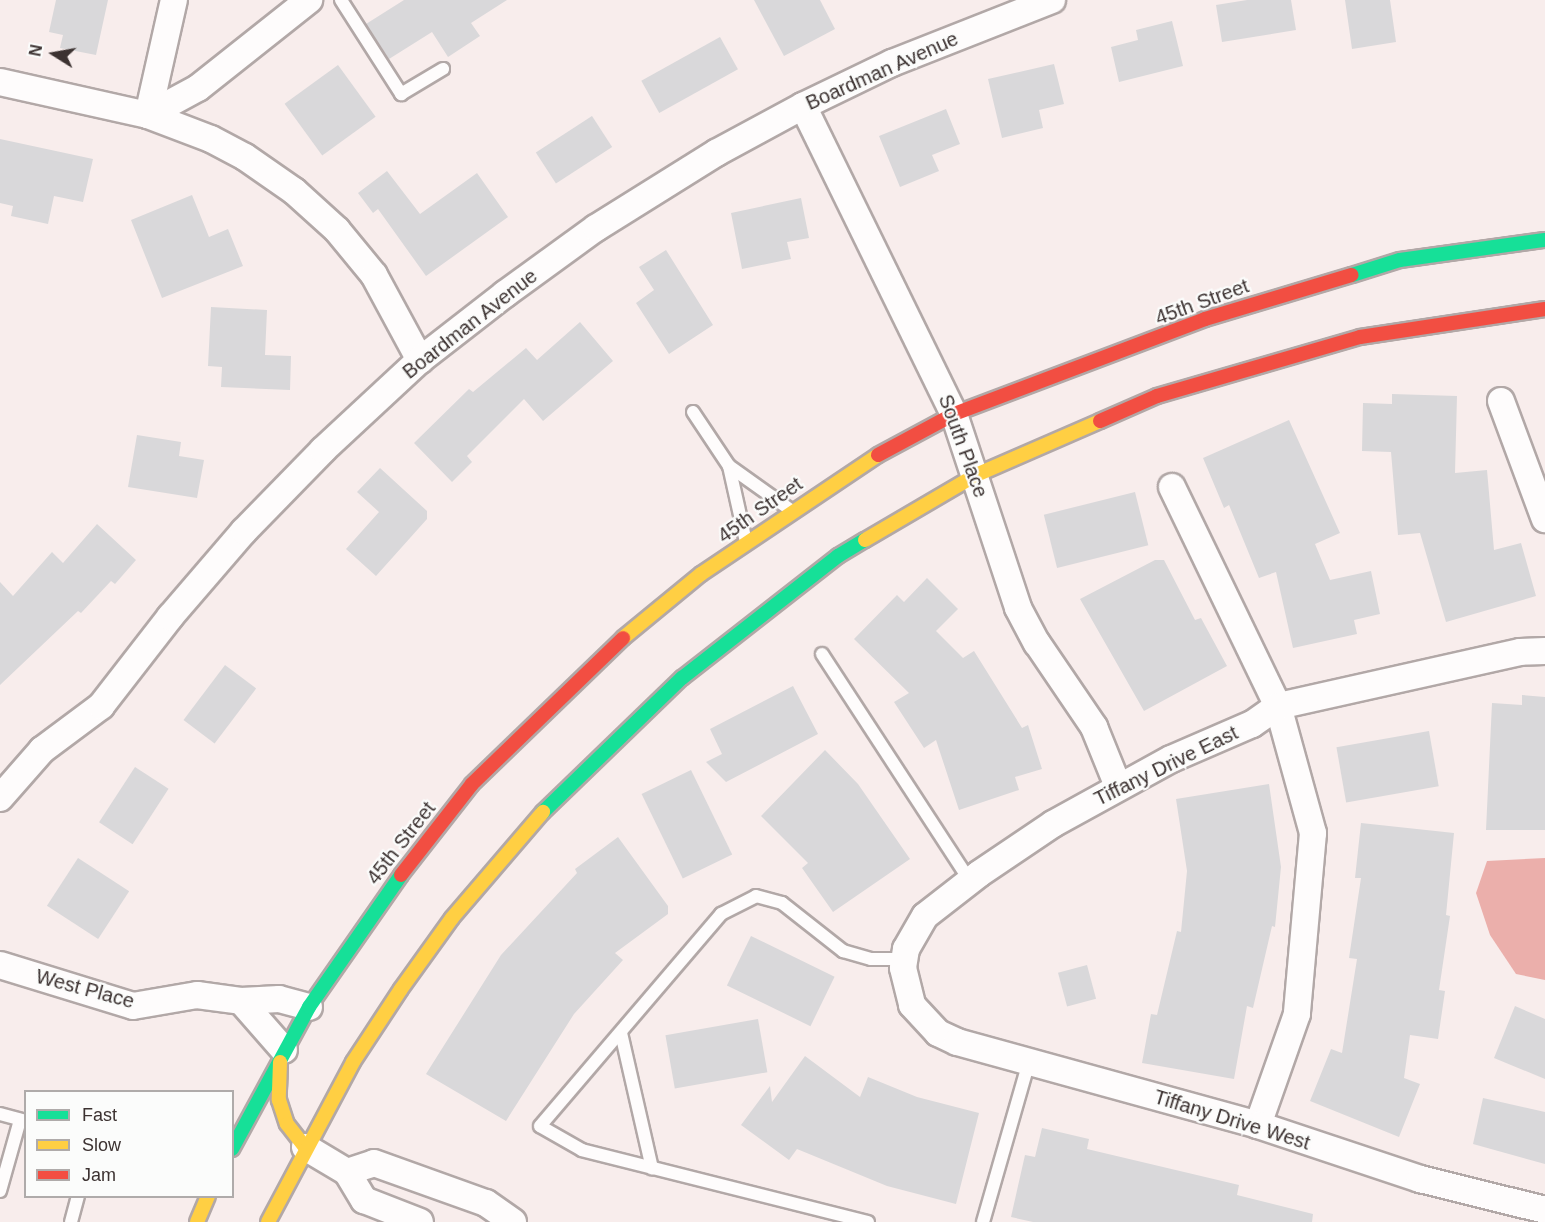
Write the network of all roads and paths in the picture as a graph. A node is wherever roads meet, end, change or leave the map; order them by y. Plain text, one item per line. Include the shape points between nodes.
1 (174, 0) edge
2 (309, 0) edge
3 (341, 0) edge
4 (1052, 0) edge
5 (443, 69) dead end
6 (0, 82) edge
7 (803, 106) junction
8 (148, 115) junction
9 (1545, 240) edge
10 (1545, 309) edge
11 (420, 360) junction
12 (1501, 400) dead end
13 (693, 412) dead end
14 (954, 414) junction
15 (729, 466) junction
16 (976, 476) junction
17 (1172, 487) dead end
18 (792, 511) junction
19 (1545, 519) edge
20 (746, 543) junction
21 (1545, 651) edge
22 (822, 654) dead end
23 (1278, 706) junction
24 (1118, 786) junction
25 (0, 798) edge
26 (970, 881) junction
27 (904, 959) junction
28 (0, 965) edge
29 (241, 1000) junction
30 (309, 1007) junction
31 (924, 1021) joint
32 (621, 1033) junction
33 (282, 1054) junction
34 (1029, 1062) junction
35 (0, 1114) edge
36 (23, 1121) edge
37 (1258, 1125) junction
38 (234, 1145) edge
39 (305, 1147) junction
40 (652, 1168) junction
41 (347, 1172) junction
42 (0, 1192) edge
43 (78, 1198) edge
44 (208, 1198) edge
45 (1545, 1210) edge
46 (71, 1222) edge
47 (197, 1222) edge
48 (268, 1222) edge
49 (420, 1222) edge
50 (513, 1222) edge
51 (868, 1222) edge
52 (983, 1222) edge

1 - 8 street
2 - 8 street via 198,88
3 - 5 lane via 401,94
4 - 7 street, Boardman Avenue via 892,63
6 - 8 street
7 - 11 street, Boardman Avenue via 716,153 596,228
7 - 14 street, South Place
8 - 11 street via 211,139 294,191 337,230 374,275
9 - 14 main road, 45th Street via 1400,260 1205,319
10 - 16 main road via 1360,337 1157,396
11 - 25 street, Boardman Avenue via 323,450 244,531 101,706 42,750
12 - 19 street
13 - 15 lane
14 - 16 street, South Place
14 - 18 main road, 45th Street via 872,458
15 - 18 lane
15 - 20 lane
16 - 24 street, South Place via 1018,608 1094,728
16 - 39 main road via 838,556 682,678 530,824 452,918 401,988
17 - 23 street
18 - 20 main road, 45th Street
20 - 30 main road, 45th Street via 624,637 472,784 380,902
21 - 23 street, Tiffany Drive East via 1520,652
22 - 26 lane
23 - 24 street, Tiffany Drive East via 1252,724
23 - 37 street via 1312,833 1297,1014
24 - 26 street, Tiffany Drive East via 1053,824
26 - 27 street, Tiffany Drive East via 925,916 914,931
27 - 31 street, Tiffany Drive East via 905,987
27 - 32 lane via 871,959 843,951 782,903 756,896 722,914
28 - 29 street, West Place via 133,1006 197,995
29 - 30 street, West Place via 279,999
29 - 33 street
30 - 33 main road, 45th Street
31 - 34 street, Tiffany Drive West via 957,1042
32 - 40 lane
32 - 40 lane via 540,1126 582,1150
33 - 38 main road, 45th Street
33 - 39 main road via 279,1100 287,1124
34 - 37 street, Tiffany Drive West
34 - 52 lane
35 - 36 lane
36 - 42 lane
37 - 45 street, Tiffany Drive West via 1420,1179
39 - 41 street
39 - 48 main road
40 - 51 lane
41 - 49 street via 364,1200
41 - 50 street via 374,1163 486,1203
43 - 46 lane
44 - 47 main road

